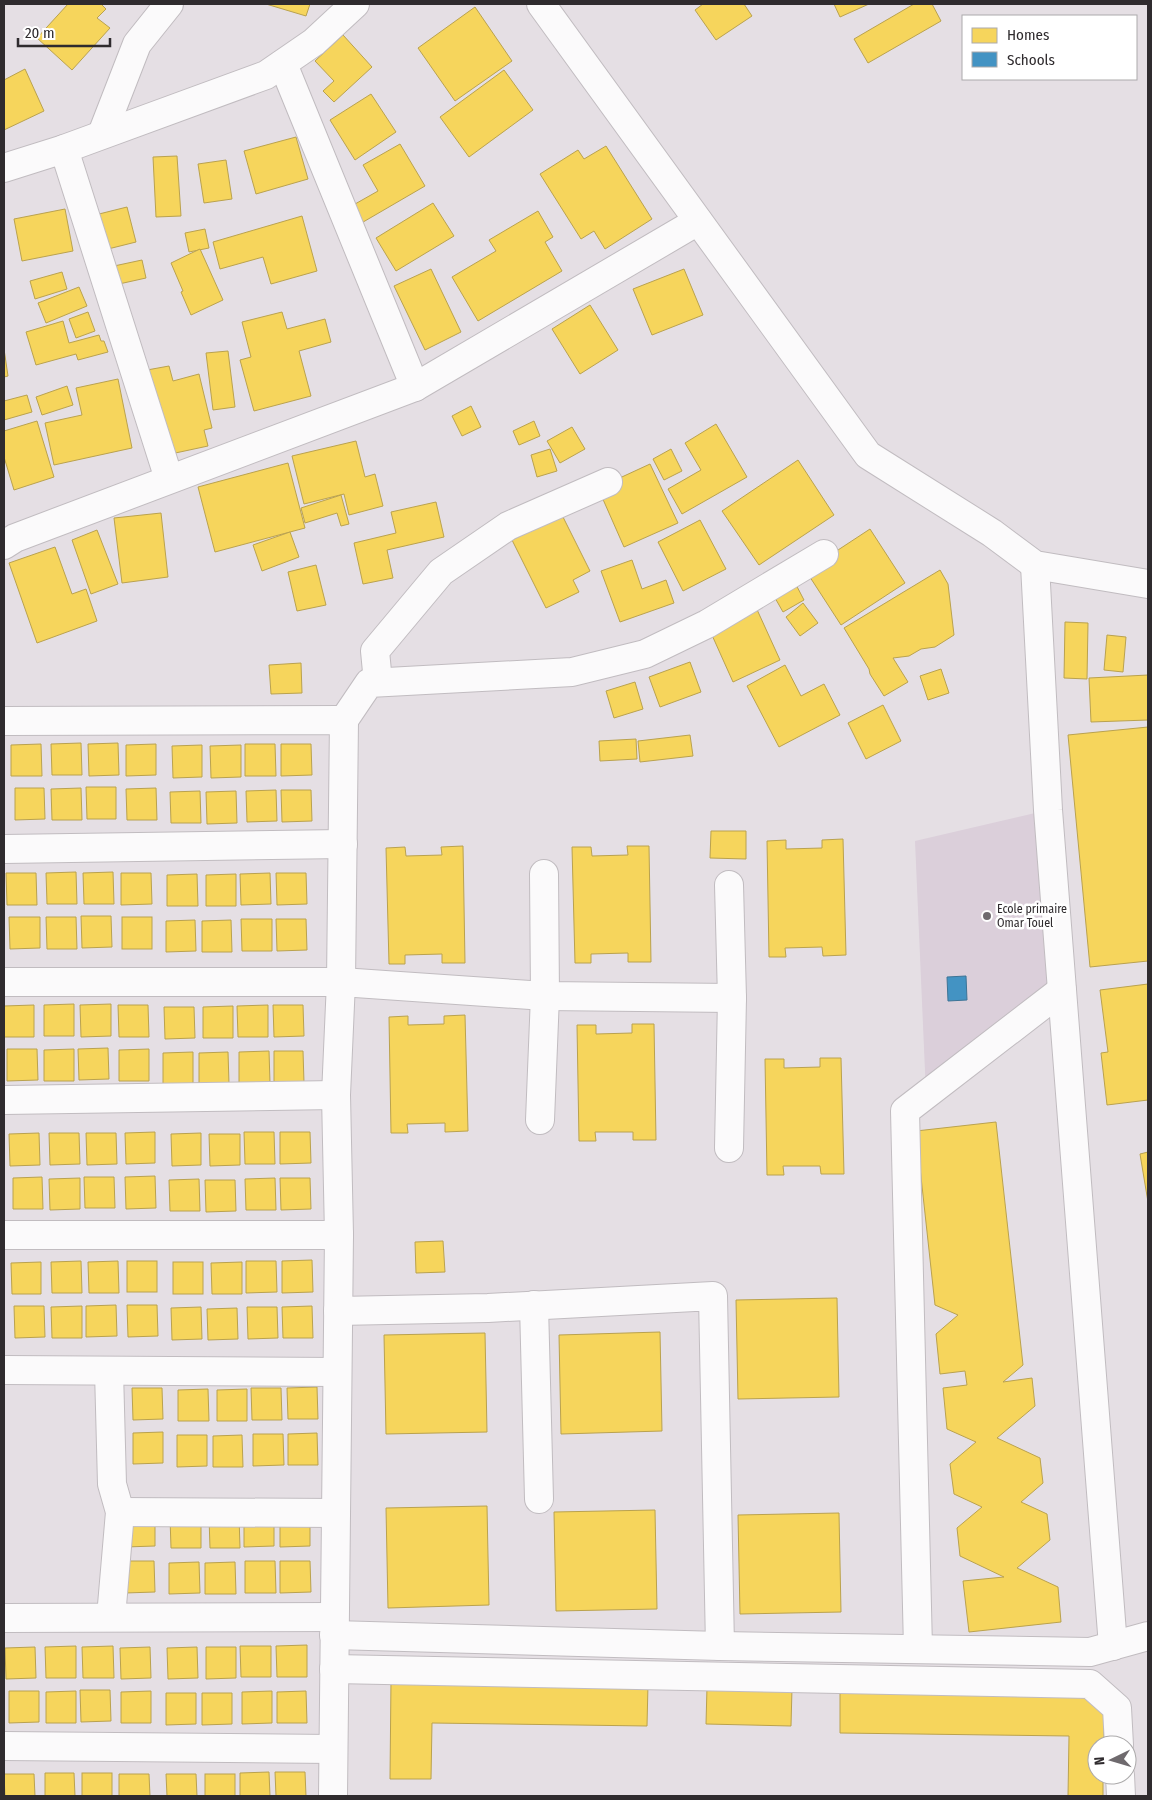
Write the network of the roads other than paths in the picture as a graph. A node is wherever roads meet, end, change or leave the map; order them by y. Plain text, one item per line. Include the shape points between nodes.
1 (169, 4) edge
2 (355, 4) edge
3 (541, 4) edge
4 (283, 64) junction
5 (102, 134) junction
6 (64, 149) junction
7 (4, 168) edge
8 (698, 221) junction
9 (415, 387) junction
10 (169, 479) junction
11 (608, 482) dead end
12 (4, 545) edge
13 (824, 554) dead end
14 (1035, 565) junction
15 (1148, 584) edge
16 (378, 682) junction
17 (344, 720) junction
18 (4, 721) edge
19 (343, 844) junction
20 (4, 849) edge
21 (544, 874) dead end
22 (728, 885) dead end
23 (4, 982) edge
24 (341, 982) junction
25 (1062, 990) junction
26 (545, 996) junction
27 (732, 998) junction
28 (336, 1095) junction
29 (4, 1100) edge
30 (540, 1120) dead end
31 (729, 1148) dead end
32 (4, 1235) edge
33 (338, 1235) junction
34 (534, 1305) junction
35 (338, 1311) junction
36 (4, 1370) edge
37 (109, 1370) junction
38 (337, 1372) junction
39 (539, 1499) dead end
40 (120, 1512) junction
41 (336, 1513) junction
42 (111, 1617) junction
43 (4, 1618) edge
44 (334, 1626) junction
45 (1148, 1636) edge
46 (720, 1646) junction
47 (1113, 1646) junction
48 (918, 1648) junction
49 (334, 1669) junction
50 (1118, 1735) edge
51 (4, 1746) edge
52 (333, 1749) junction
53 (332, 1796) edge

1 - 5 street via 137,44
2 - 4 street via 314,42
3 - 8 street
4 - 5 street via 266,75
4 - 9 street
5 - 6 street
6 - 7 street
6 - 10 street
8 - 9 street
8 - 14 street via 868,455 992,533
9 - 10 street
10 - 12 street
11 - 16 street via 508,526 442,572 375,651
13 - 16 street via 707,624 645,654 572,672
14 - 15 street
14 - 25 street via 1048,810
16 - 17 street via 369,683
17 - 18 street
17 - 19 street
19 - 20 street
19 - 24 street
21 - 26 street
22 - 27 street
23 - 24 street
24 - 26 street
24 - 28 street
25 - 47 street
25 - 48 street via 905,1111
26 - 27 street
26 - 30 street
27 - 31 street
28 - 29 street
28 - 33 street
32 - 33 street
33 - 35 street
34 - 35 street
34 - 39 street
34 - 46 street via 712,1296
35 - 38 street
36 - 37 street
37 - 38 street
37 - 40 street via 112,1484
38 - 41 street
40 - 41 street
40 - 42 street
41 - 44 street
42 - 43 street
42 - 44 street
44 - 46 street
44 - 49 street
45 - 47 street
46 - 48 street
47 - 48 street via 1090,1652
49 - 50 street via 1090,1684 1117,1708
49 - 52 street
51 - 52 street
52 - 53 street

